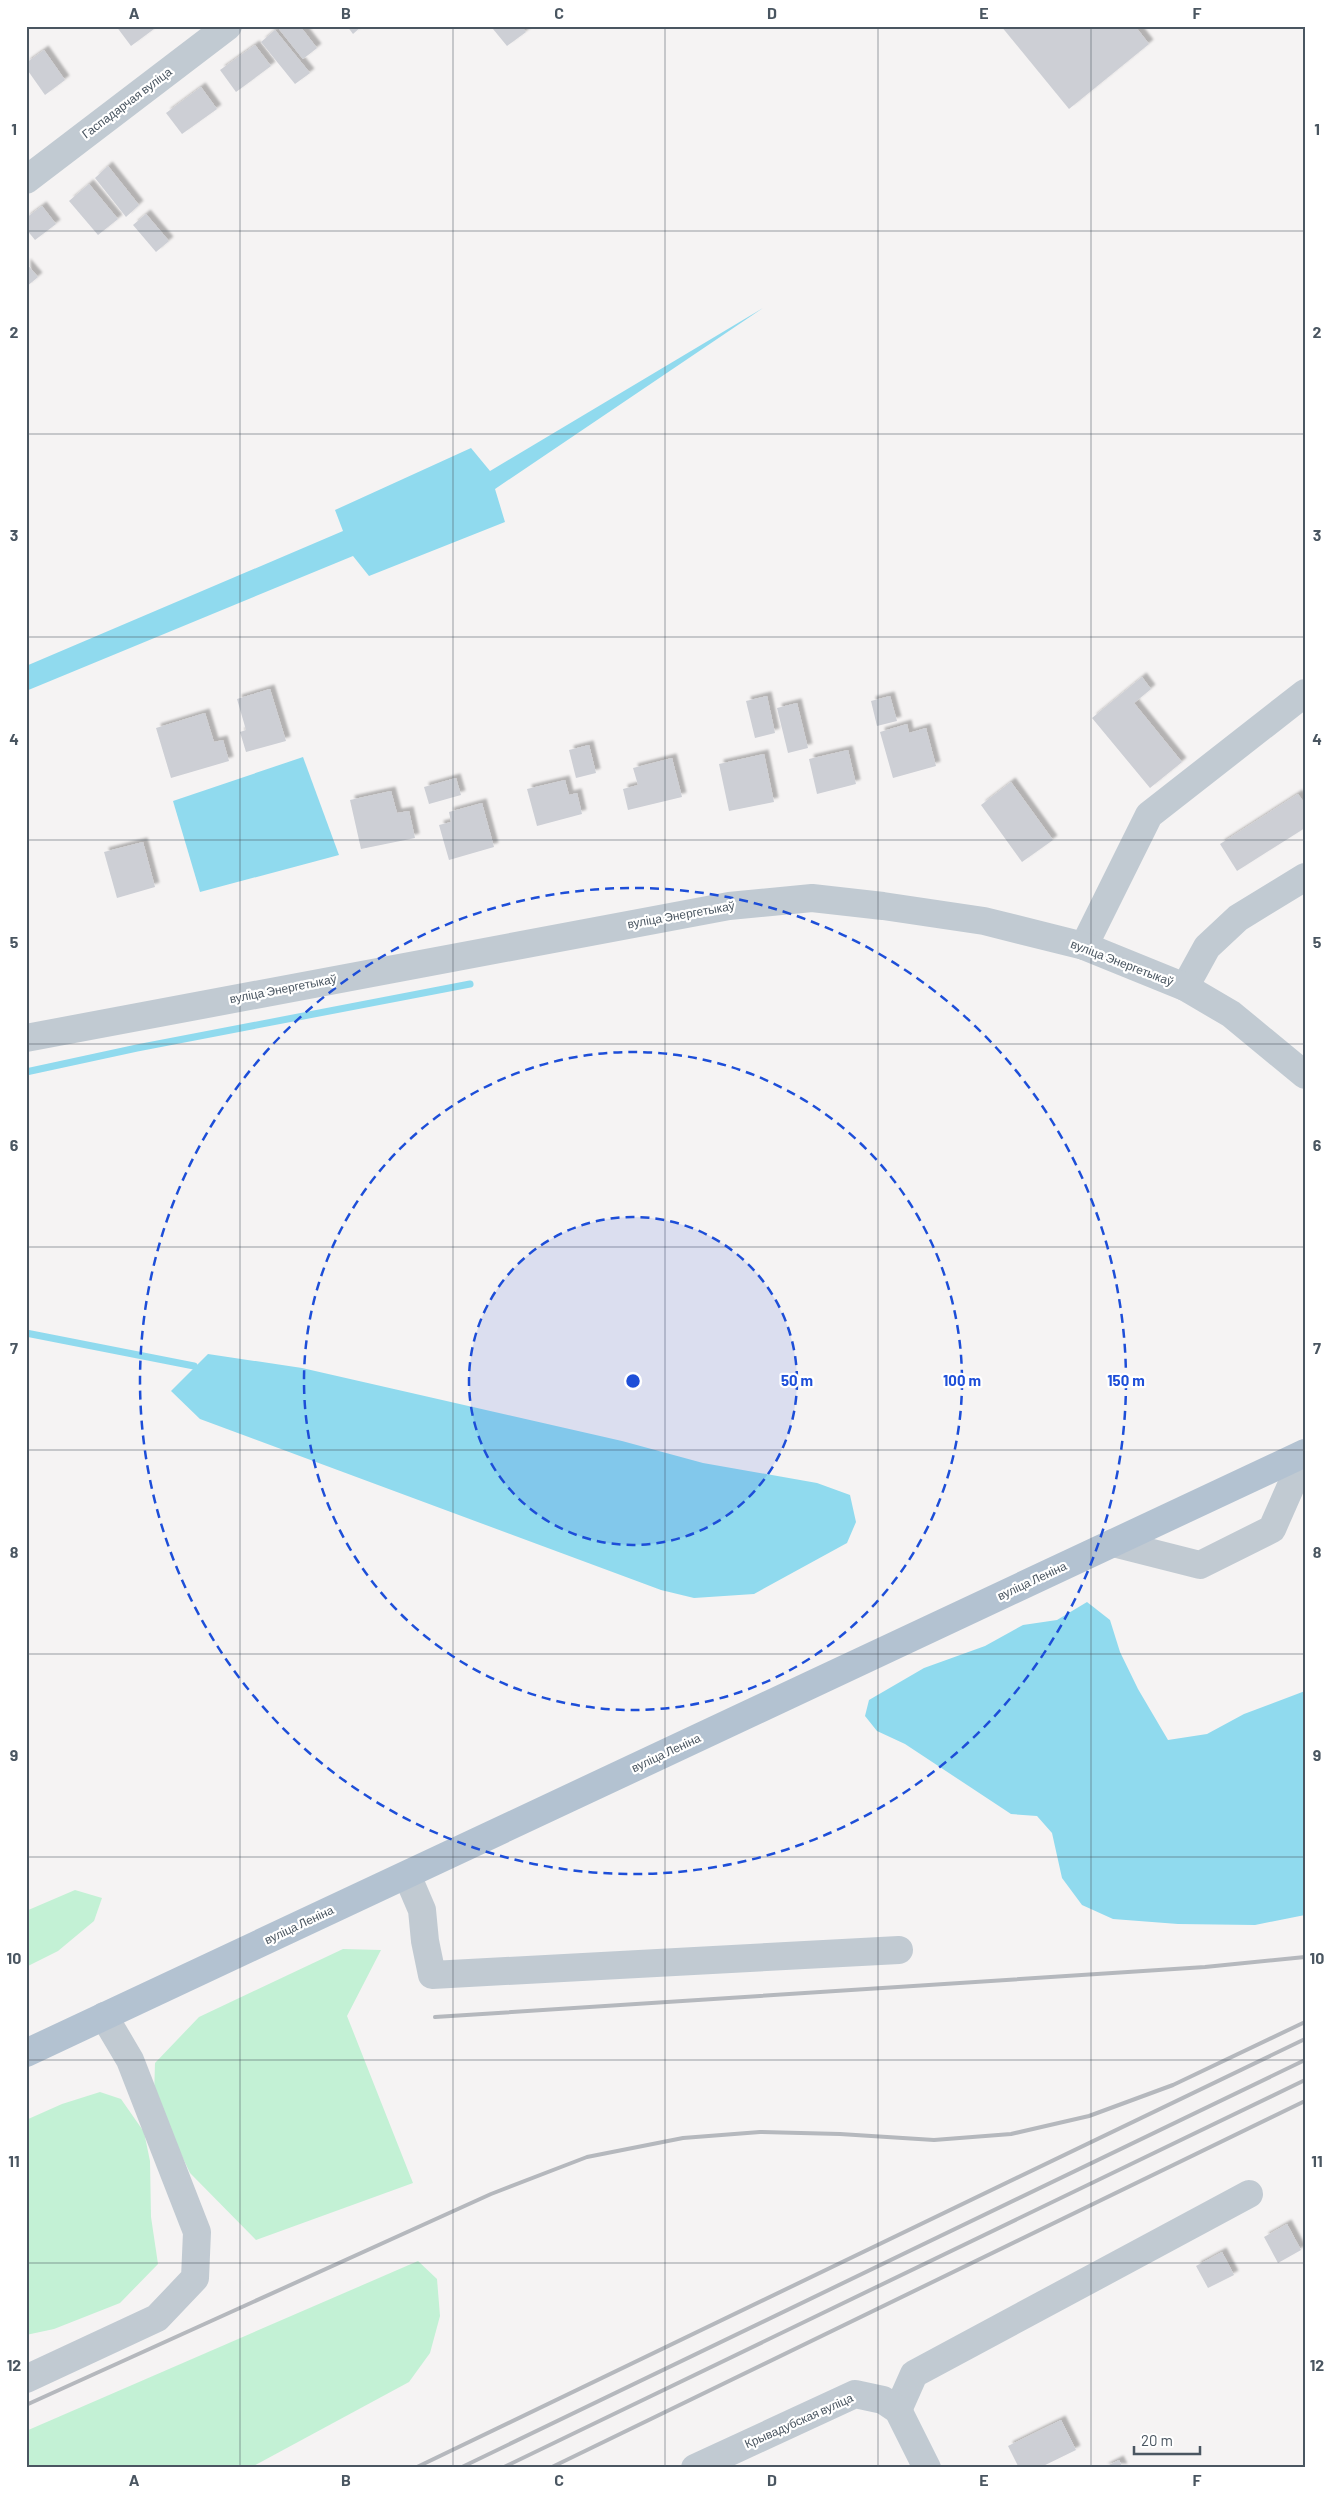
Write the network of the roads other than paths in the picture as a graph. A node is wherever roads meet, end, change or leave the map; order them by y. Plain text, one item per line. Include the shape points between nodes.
1 (228, 26) edge
2 (26, 180) edge
3 (1305, 693) edge
4 (1305, 877) edge
5 (1084, 946) junction
6 (1185, 987) junction
7 (26, 1038) edge
8 (1305, 1075) edge
9 (1305, 1454) edge
10 (1112, 1543) junction
11 (407, 1875) junction
12 (898, 1950) dead end
13 (104, 2016) junction
14 (26, 2053) edge
15 (1249, 2194) dead end
16 (26, 2379) edge
17 (898, 2410) junction
18 (695, 2468) edge
19 (927, 2468) edge

1 - 2 street, Гаспадарчая вуліца
3 - 5 street via 1149,815
4 - 6 street via 1238,918 1207,948
5 - 6 street, вуліца Энергетыкаў
5 - 7 street, вуліца Энергетыкаў via 984,921 812,898 729,906
6 - 8 street, вуліца Энергетыкаў via 1231,1014
9 - 10 main road, вуліца Леніна
9 - 10 street via 1272,1529 1200,1565
10 - 11 main road, вуліца Леніна
11 - 12 street via 422,1910 432,1975
11 - 13 main road, вуліца Леніна
13 - 14 main road, вуліца Леніна
13 - 16 street via 130,2060 198,2232 196,2278 157,2318
15 - 17 street via 914,2374
17 - 18 street, Крывадубская вуліца via 883,2400 855,2394
17 - 19 street

